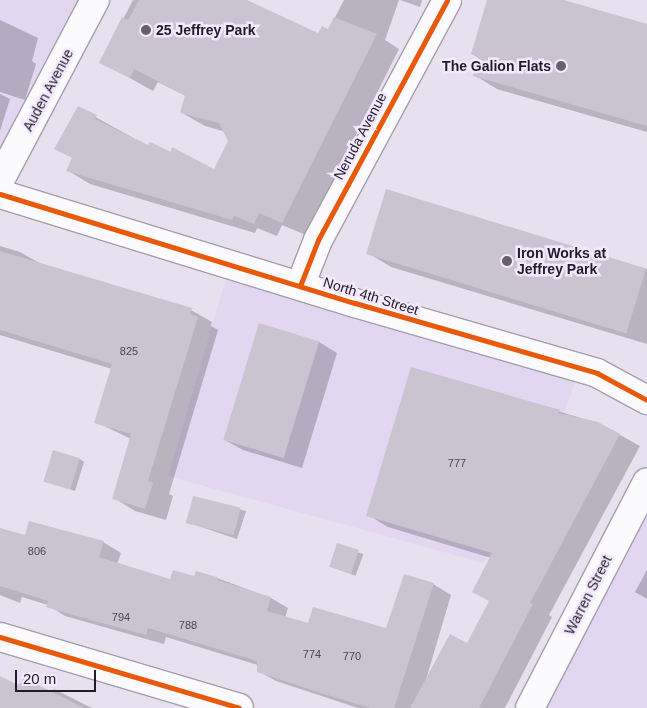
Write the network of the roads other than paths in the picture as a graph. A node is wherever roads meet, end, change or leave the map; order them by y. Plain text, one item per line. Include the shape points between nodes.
1 (95, 0) edge
2 (447, 0) edge
3 (0, 180) edge
4 (0, 194) edge
5 (300, 286) junction
6 (647, 400) edge
7 (647, 482) edge
8 (0, 637) edge
9 (239, 708) edge
10 (530, 708) edge

1 - 3 street, Auden Avenue
2 - 5 street, Neruda Avenue via 318,240
4 - 5 street, North 4th Street
5 - 6 street, North 4th Street via 597,373
7 - 10 street, Warren Street
8 - 9 street

